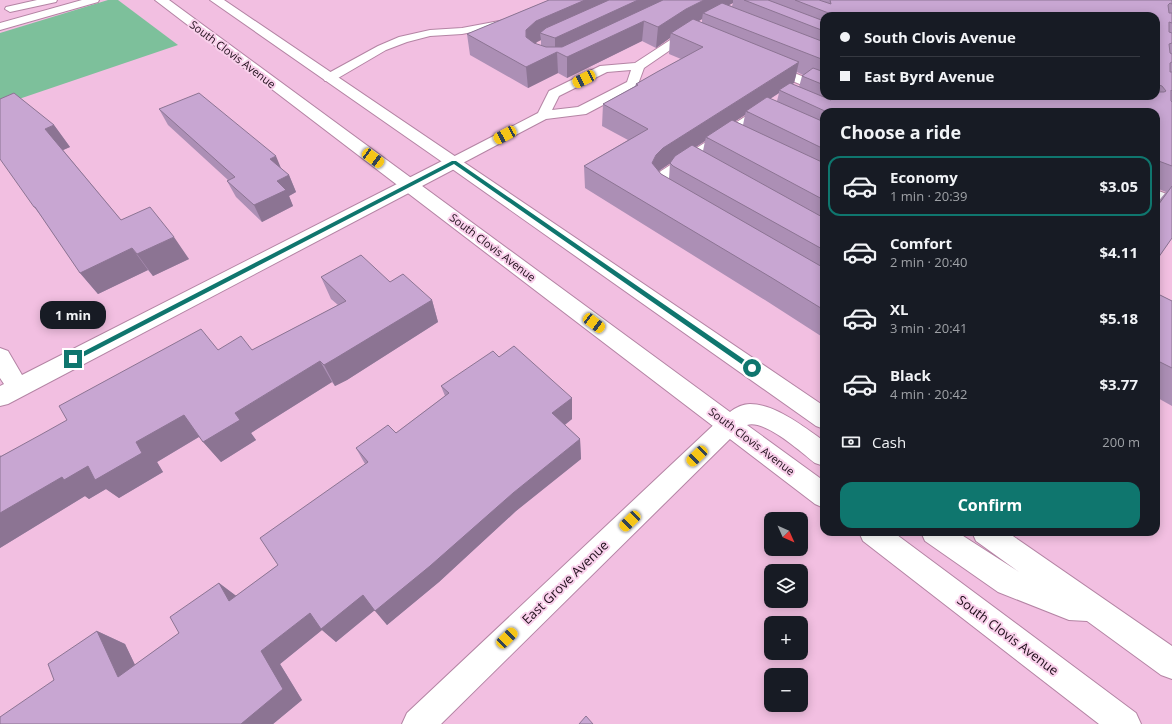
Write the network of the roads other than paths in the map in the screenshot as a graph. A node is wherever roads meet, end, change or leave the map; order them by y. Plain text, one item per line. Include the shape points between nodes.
1 (0, 0) edge
2 (52, 0) edge
3 (94, 0) edge
4 (161, 0) edge
5 (216, 0) edge
6 (10, 9) junction
7 (521, 18) edge
8 (22, 21) junction
9 (0, 27) edge
10 (695, 29) edge
11 (758, 62) edge
12 (638, 66) junction
13 (330, 78) junction
14 (820, 89) edge
15 (778, 101) edge
16 (761, 112) junction
17 (543, 115) junction
18 (775, 119) edge
19 (728, 134) junction
20 (742, 140) edge
21 (688, 159) junction
22 (454, 162) junction
23 (702, 167) edge
24 (409, 184) junction
25 (1160, 197) edge
26 (1172, 202) edge
27 (684, 204) edge
28 (0, 357) edge
29 (8, 393) edge
30 (820, 415) edge
31 (730, 424) junction
32 (820, 452) edge
33 (820, 493) edge
34 (877, 536) edge
35 (940, 536) edge
36 (991, 536) edge
37 (1094, 609) junction
38 (1172, 664) edge
39 (418, 724) edge
40 (1125, 724) edge

1 - 6 lane
2 - 6 lane
3 - 8 lane
4 - 24 main road, South Clovis Avenue
5 - 13 main road
6 - 8 lane
7 - 13 lane via 462,31 430,33 403,39
8 - 9 lane
10 - 12 lane
11 - 14 lane via 801,87
12 - 17 lane via 604,70 554,94
12 - 17 lane via 633,84 581,111
13 - 22 main road
15 - 16 lane
16 - 18 lane
16 - 19 lane
17 - 22 lane
19 - 20 lane
19 - 21 lane
21 - 23 lane
21 - 27 lane via 666,174 658,186
22 - 24 main road
22 - 30 main road
24 - 29 main road
24 - 31 main road, South Clovis Avenue
25 - 26 lane
28 - 29 main road
31 - 32 main road, East Grove Avenue via 743,416 754,415 782,425
31 - 33 main road, South Clovis Avenue
31 - 39 main road, East Grove Avenue
34 - 40 main road, South Clovis Avenue
35 - 37 main road via 1008,582 1069,606
36 - 37 main road
37 - 38 main road

